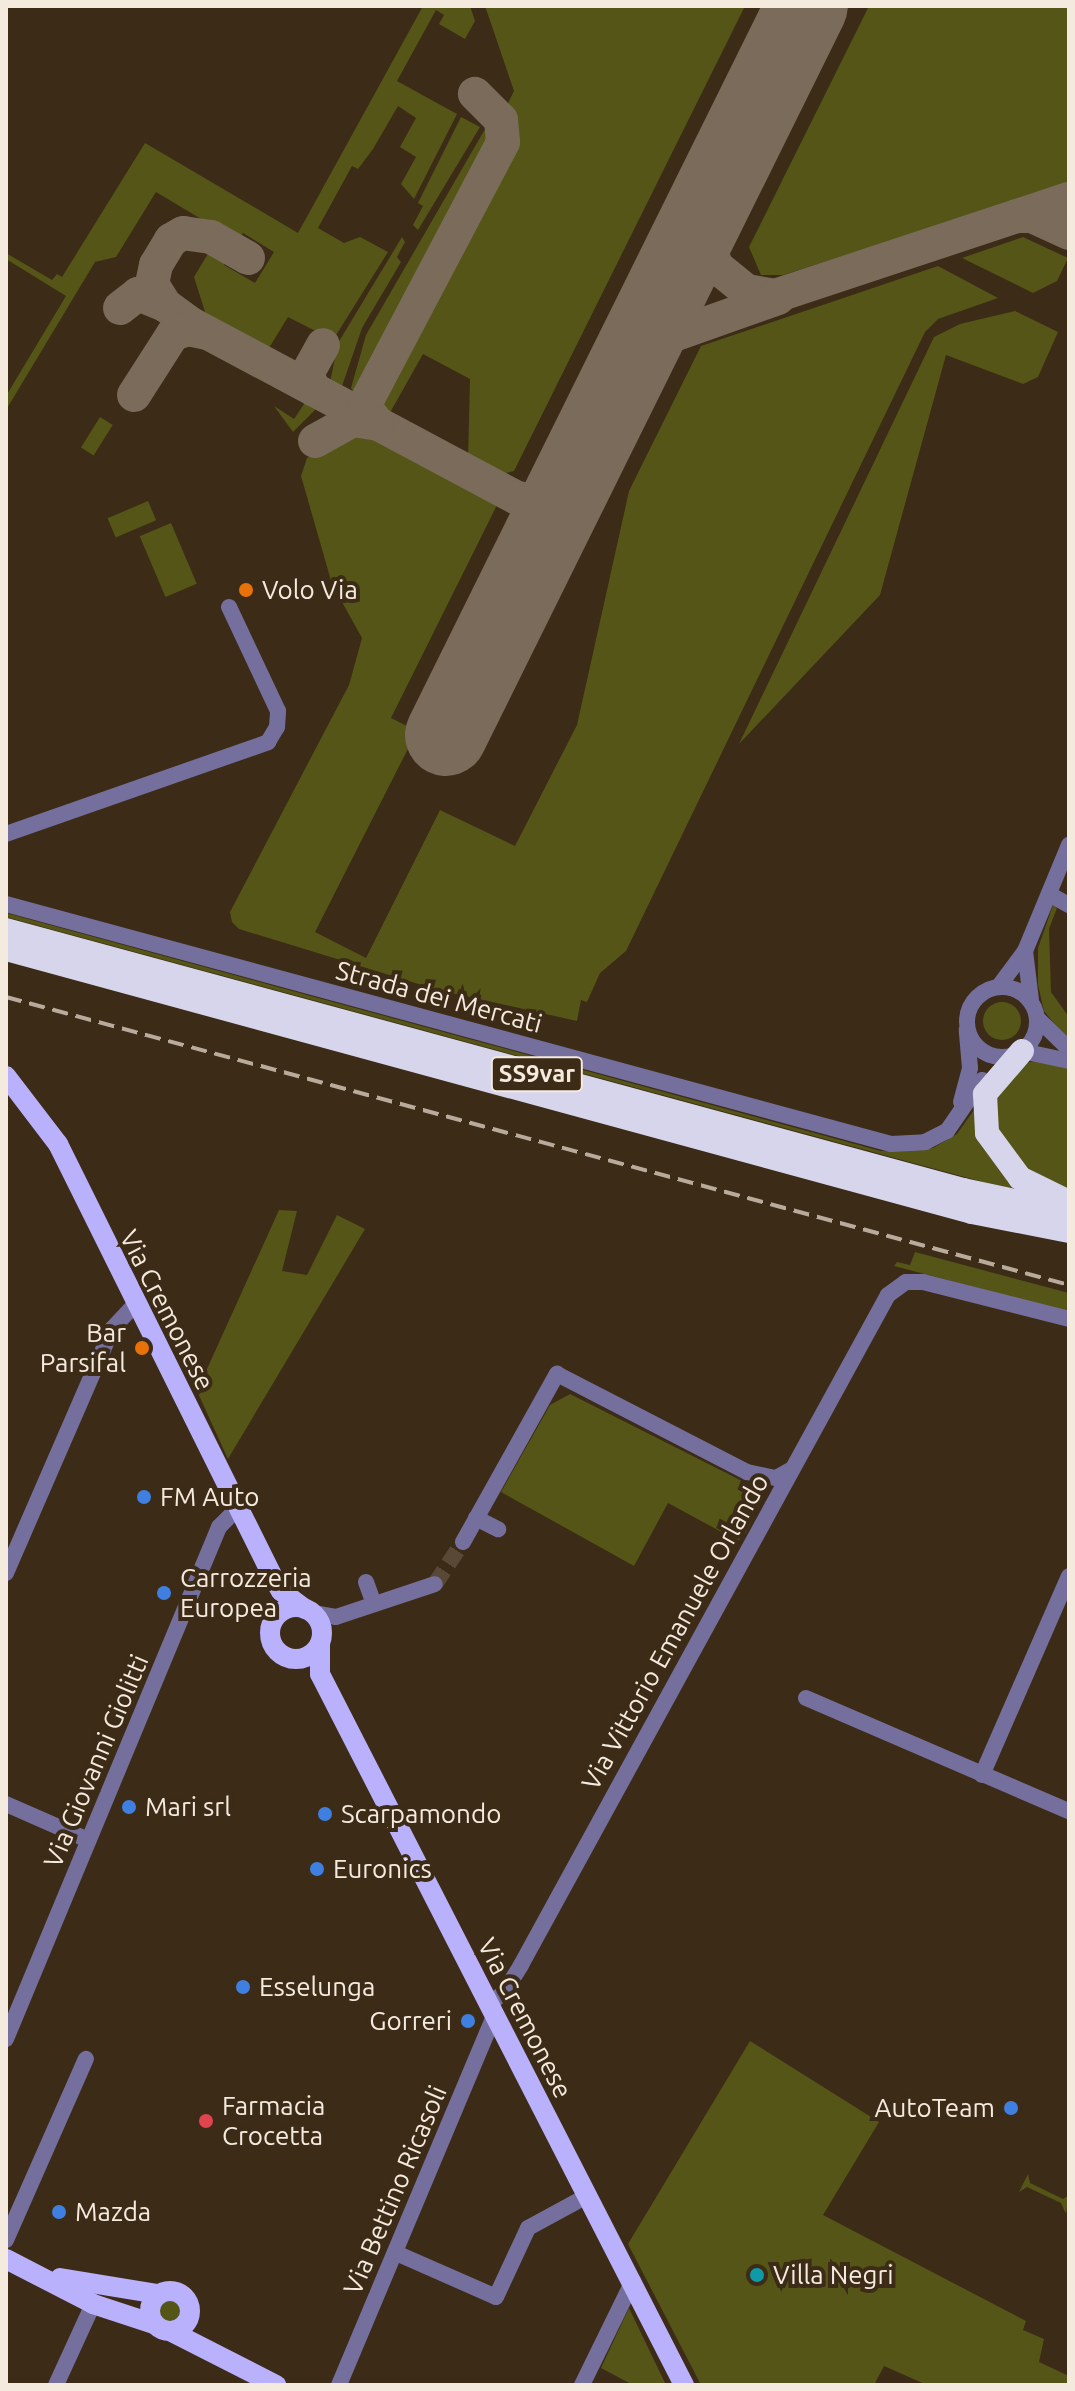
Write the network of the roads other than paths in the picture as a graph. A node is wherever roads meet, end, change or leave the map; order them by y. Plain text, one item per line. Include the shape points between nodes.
1 (229, 607) dead end
2 (6, 834) edge
3 (1069, 845) edge
4 (1049, 894) junction
5 (6, 897) edge
6 (6, 904) edge
7 (1069, 905) edge
8 (6, 930) edge
9 (6, 949) edge
10 (1025, 951) junction
11 (999, 986) junction
12 (1031, 1000) junction
13 (1038, 1019) junction
14 (967, 1030) junction
15 (1069, 1049) edge
16 (1017, 1054) junction
17 (1069, 1061) edge
18 (6, 1076) edge
19 (874, 1185) junction
20 (1069, 1202) edge
21 (1069, 1213) edge
22 (1069, 1231) edge
23 (1069, 1248) edge
24 (135, 1304) junction
25 (1069, 1319) edge
26 (793, 1467) junction
27 (744, 1471) junction
28 (238, 1508) junction
29 (476, 1518) junction
30 (765, 1518) junction
31 (498, 1529) dead end
32 (463, 1542) tunnel mouth
33 (6, 1573) edge
34 (271, 1574) junction
35 (1069, 1576) edge
36 (366, 1582) dead end
37 (435, 1584) tunnel mouth
38 (374, 1604) junction
39 (309, 1611) junction
40 (336, 1617) junction
41 (271, 1626) junction
42 (321, 1640) junction
43 (291, 1659) junction
44 (320, 1674) junction
45 (806, 1698) dead end
46 (982, 1775) junction
47 (6, 1804) edge
48 (1069, 1811) edge
49 (88, 1840) junction
50 (492, 2009) junction
51 (6, 2039) edge
52 (86, 2059) dead end
53 (587, 2196) junction
54 (6, 2240) edge
55 (396, 2253) junction
56 (6, 2259) edge
57 (29, 2271) junction
58 (633, 2281) junction
59 (158, 2294) junction
60 (93, 2304) junction
61 (191, 2315) junction
62 (163, 2328) junction
63 (231, 2362) junction
64 (56, 2385) edge
65 (276, 2385) edge
66 (339, 2385) edge
67 (582, 2385) edge
68 (684, 2385) edge

1 - 2 street via 278,711 268,742
3 - 4 street, Strada dei Mercati
4 - 7 street
4 - 10 street, Strada dei Mercati
5 - 14 street, Strada dei Mercati via 895,1137 933,1130 960,1104 970,1068
6 - 16 street, Strada dei Mercati via 891,1144 925,1142 947,1131 988,1073
8 - 21 highway, SS9var via 977,1194
9 - 19 highway, SS9var
10 - 11 street, Strada dei Mercati
10 - 12 street
11 - 12 street
11 - 14 street, Strada dei Mercati via 977,996 966,1018
12 - 13 street
13 - 15 street
13 - 16 street, Strada dei Mercati via 1034,1037
14 - 16 street via 989,1055
16 - 17 street
16 - 20 highway via 987,1089 982,1109 987,1133 1020,1178
18 - 24 main road, Via Cremonese via 58,1144
19 - 22 highway, SS9var
19 - 23 highway via 953,1216
24 - 28 main road, Via Cremonese
24 - 33 street via 112,1329
25 - 26 street, Via Vittorio Emanuele Orlando via 930,1283 903,1283 880,1306
26 - 27 street via 776,1478
26 - 30 street, Via Vittorio Emanuele Orlando
27 - 29 street via 557,1374
27 - 30 street via 766,1492
28 - 34 main road, Via Cremonese
28 - 49 street, Via Giovanni Giolitti via 219,1527
29 - 31 street
29 - 32 street
30 - 50 street, Via Vittorio Emanuele Orlando
34 - 39 main road via 281,1591
34 - 41 main road
35 - 46 street
36 - 38 street
37 - 38 street
38 - 40 street
39 - 40 street
39 - 41 main road via 281,1612
39 - 42 main road
40 - 42 street
41 - 43 main road via 276,1650
42 - 43 main road via 308,1656
42 - 44 main road
43 - 44 main road
44 - 50 main road, Via Cremonese
45 - 46 street
46 - 48 street
47 - 49 street
49 - 51 street, Via Giovanni Giolitti
50 - 53 main road, Via Cremonese
50 - 55 street, Via Bettino Ricasoli
52 - 54 street
53 - 55 street via 528,2228 496,2297
53 - 58 main road, Via Cremonese
55 - 66 street, Via Bettino Ricasoli
56 - 57 main road
57 - 59 main road
57 - 60 main road
58 - 67 street
58 - 68 main road, Via Cremonese
59 - 61 main road via 184,2296
59 - 62 main road via 151,2305
60 - 62 main road
60 - 64 street
61 - 62 main road via 184,2327
61 - 63 main road
62 - 63 main road
63 - 65 main road

